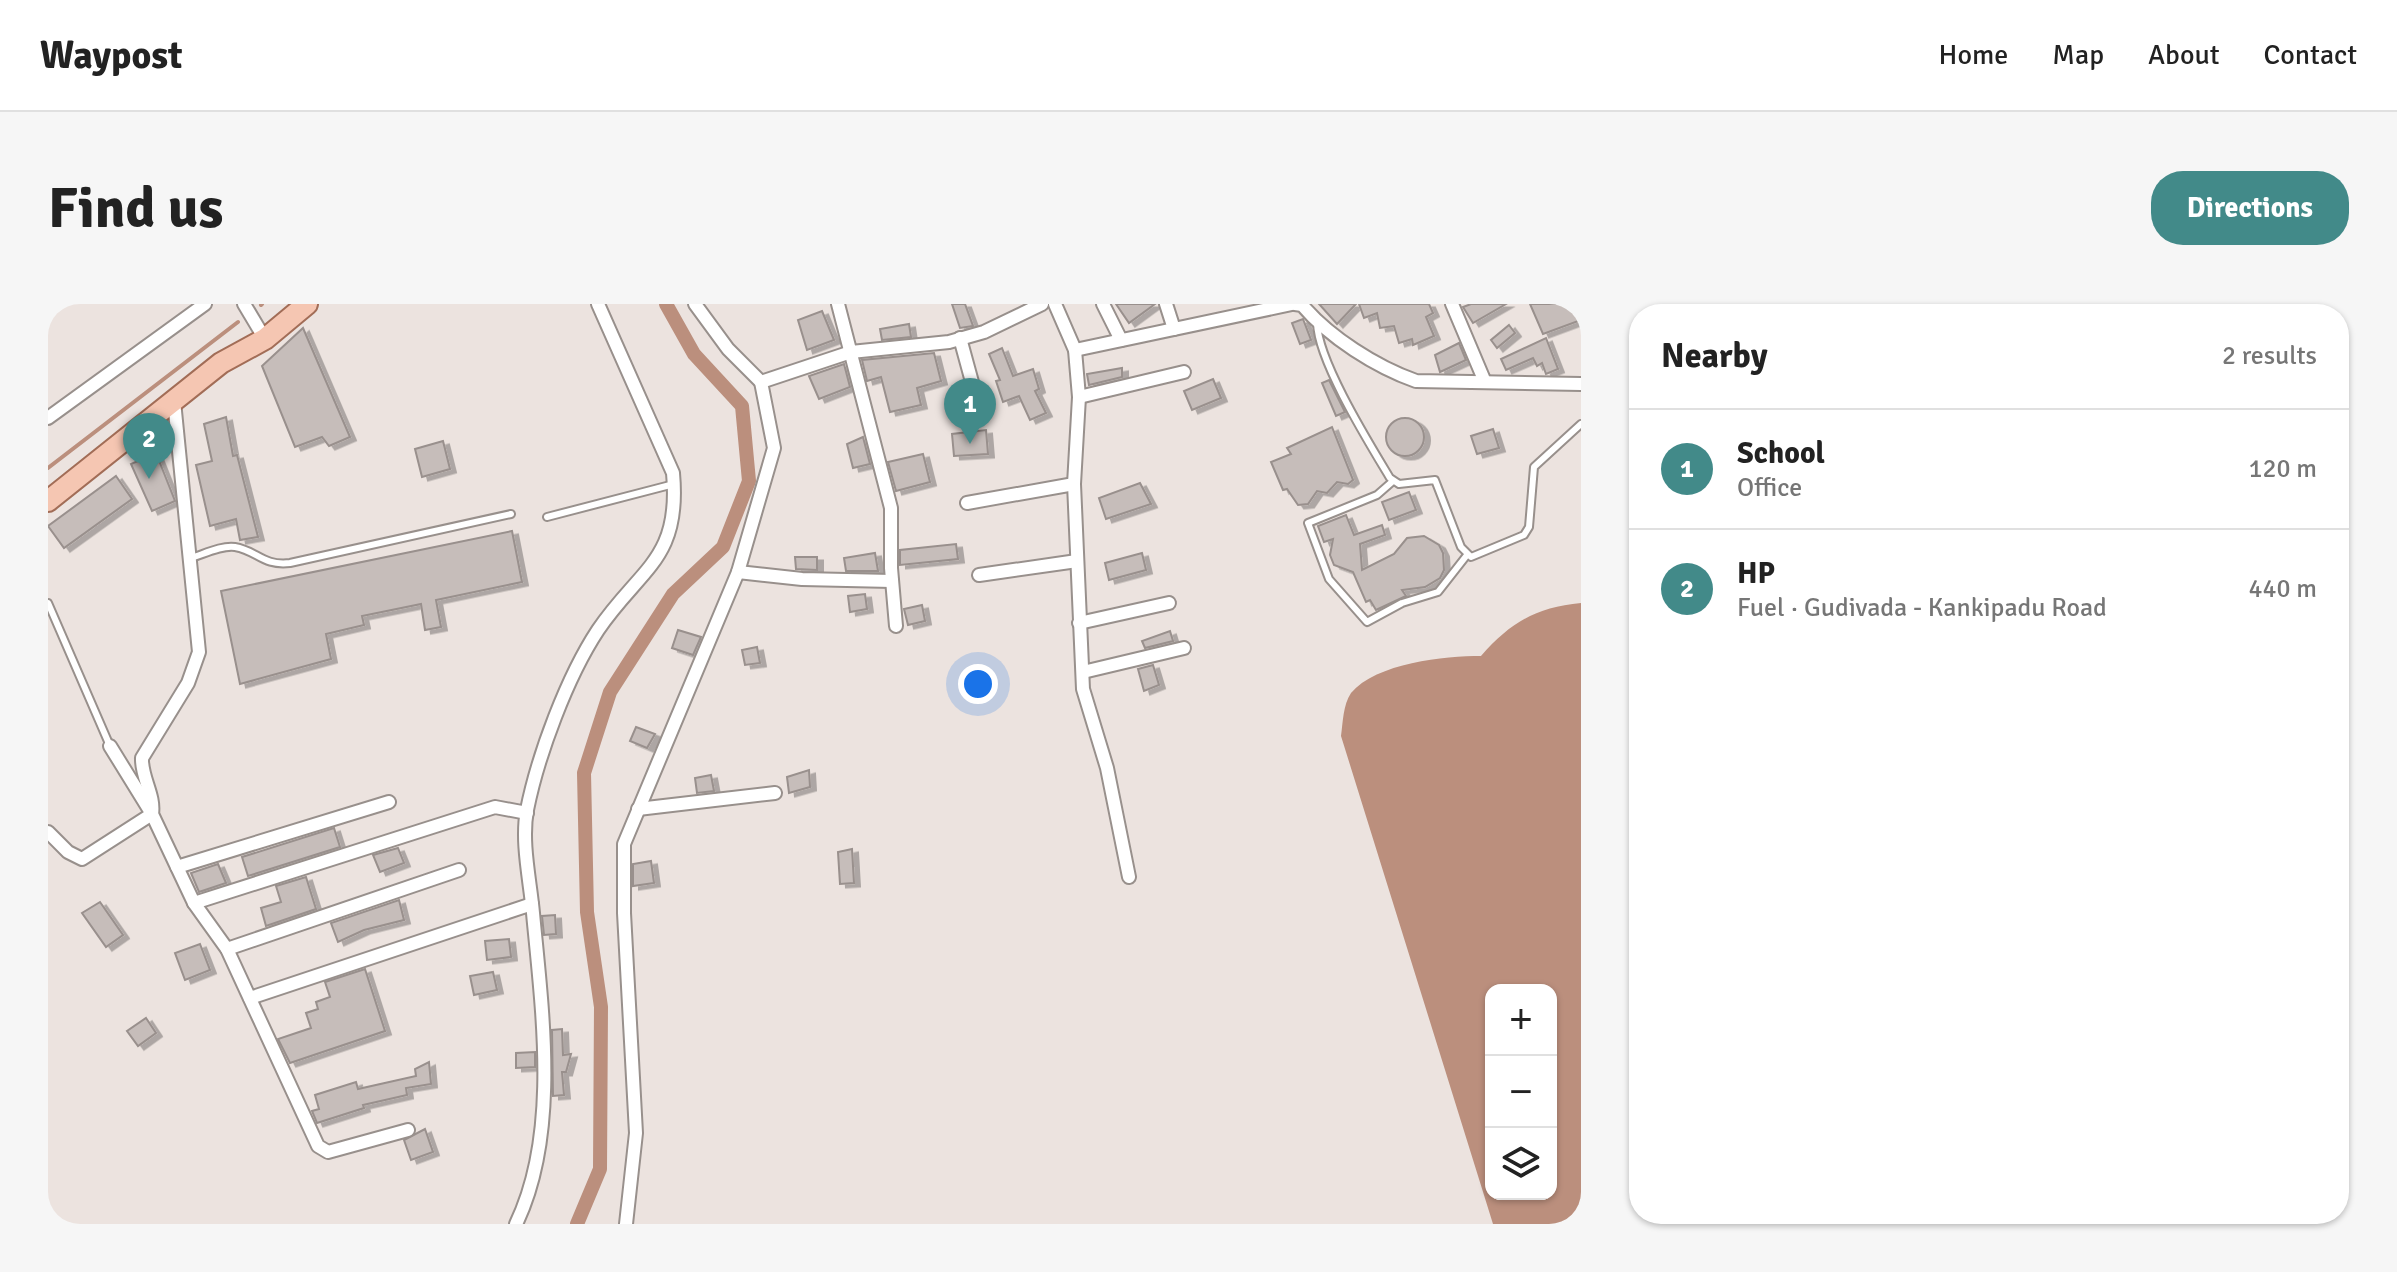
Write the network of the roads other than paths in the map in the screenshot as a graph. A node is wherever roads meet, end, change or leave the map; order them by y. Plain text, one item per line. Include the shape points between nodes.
1 (205, 304) edge
2 (244, 304) edge
3 (307, 304) edge
4 (598, 304) edge
5 (695, 304) edge
6 (838, 304) edge
7 (1042, 304) edge
8 (1055, 304) edge
9 (1103, 304) edge
10 (1166, 304) edge
11 (1294, 304) edge
12 (1302, 304) edge
13 (1452, 304) edge
14 (1317, 323) junction
15 (1174, 329) junction
16 (960, 338) junction
17 (265, 339) junction
18 (1121, 340) junction
19 (1075, 350) junction
20 (851, 352) junction
21 (1184, 372) dead end
22 (761, 382) junction
23 (1485, 382) junction
24 (1581, 384) edge
25 (1079, 397) junction
26 (174, 401) junction
27 (981, 415) dead end
28 (48, 418) edge
29 (1581, 424) edge
30 (1393, 481) junction
31 (674, 484) junction
32 (1074, 484) junction
33 (48, 501) edge
34 (967, 503) dead end
35 (511, 514) dead end
36 (547, 517) dead end
37 (1467, 555) junction
38 (191, 558) junction
39 (1077, 561) junction
40 (738, 572) junction
41 (979, 575) dead end
42 (892, 581) junction
43 (48, 603) edge
44 (1169, 603) dead end
45 (1079, 623) junction
46 (896, 626) dead end
47 (1184, 648) dead end
48 (1083, 672) junction
49 (110, 746) joint
50 (775, 793) dead end
51 (389, 802) dead end
52 (638, 809) junction
53 (527, 813) junction
54 (152, 814) junction
55 (48, 832) edge
56 (177, 867) junction
57 (459, 870) dead end
58 (1129, 877) dead end
59 (194, 903) junction
60 (532, 904) junction
61 (227, 949) junction
62 (250, 998) junction
63 (408, 1130) dead end
64 (516, 1224) edge
65 (626, 1224) edge

1 - 28 street
2 - 17 street
3 - 17 main road
4 - 31 street
5 - 22 street
6 - 20 street
7 - 16 street
8 - 19 street
9 - 18 street
10 - 15 street
11 - 12 street
11 - 15 street
12 - 14 street
13 - 23 street
14 - 23 street via 1404,377
14 - 30 lane via 1332,372
15 - 18 street
16 - 20 street
16 - 27 street
17 - 26 main road via 221,363
18 - 19 street
19 - 25 street
20 - 22 street
20 - 42 street via 891,508
21 - 25 street
22 - 40 street via 774,448
23 - 24 street
25 - 32 street
26 - 33 main road
26 - 38 street
29 - 37 lane via 1534,467 1524,535 1481,555
30 - 37 lane via 1435,480
30 - 37 lane via 1381,493 1308,523 1329,579 1367,622 1438,592
31 - 36 lane
31 - 53 street via 676,504 662,552 584,654 540,763
32 - 34 street
32 - 39 street
35 - 38 lane via 290,563 268,564 230,547
38 - 54 street via 199,652 188,683 142,758
39 - 41 street
39 - 45 street
40 - 42 street
40 - 52 street
42 - 46 street
43 - 49 lane
44 - 45 street
45 - 48 street
47 - 48 street
48 - 58 street
49 - 54 street
50 - 52 street
51 - 56 street
52 - 65 street via 624,844 636,1133
53 - 59 street via 495,807
53 - 60 street
54 - 55 street via 82,859
54 - 56 street
56 - 59 street
57 - 61 street
59 - 61 street
60 - 62 street
60 - 64 street via 544,1063 539,1136 530,1187
61 - 62 street
62 - 63 street via 318,1146 328,1152

